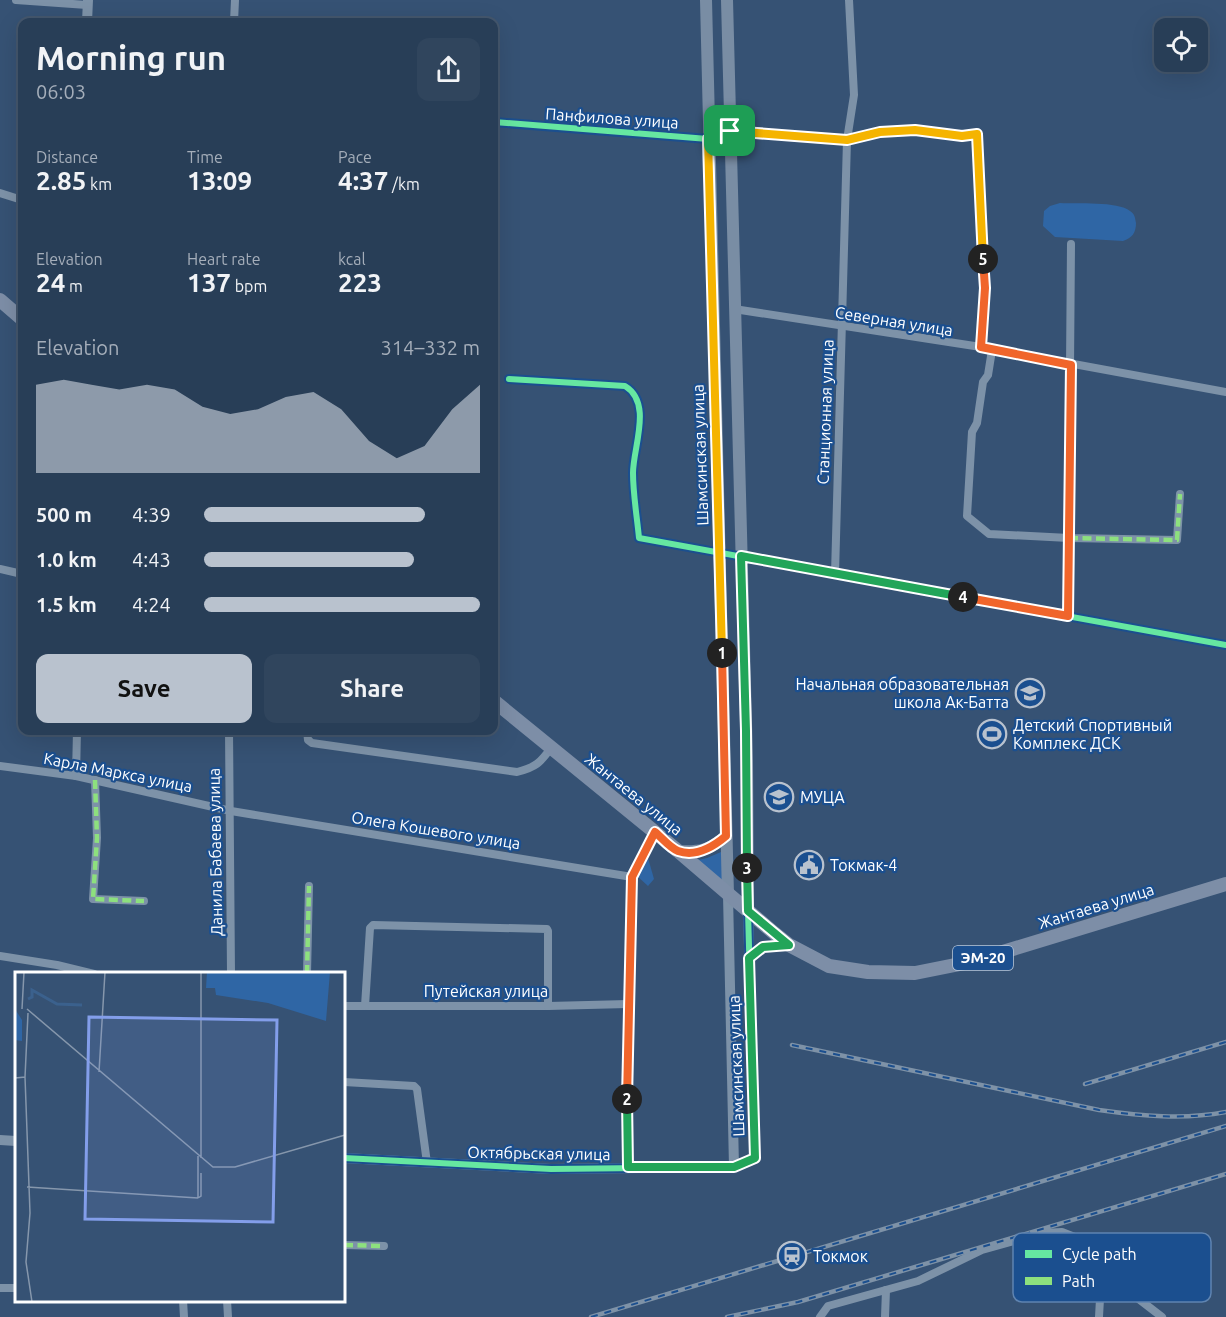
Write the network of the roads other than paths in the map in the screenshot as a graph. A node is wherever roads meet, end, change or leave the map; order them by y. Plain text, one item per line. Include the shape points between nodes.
1 (16, 0) edge
2 (235, 0) edge
3 (706, 0) edge
4 (727, 0) edge
5 (849, 0) edge
6 (87, 3) edge
7 (234, 18) edge
8 (498, 122) edge
9 (730, 131) junction
10 (708, 139) junction
11 (847, 140) junction
12 (0, 194) edge
13 (18, 199) edge
14 (1071, 244) dead end
15 (0, 300) edge
16 (734, 309) junction
17 (18, 316) edge
18 (842, 326) junction
19 (981, 347) junction
20 (993, 350) junction
21 (1071, 365) junction
22 (509, 379) dead end
23 (1226, 392) edge
24 (1180, 494) dead end
25 (1069, 538) junction
26 (719, 553) junction
27 (741, 556) junction
28 (0, 569) edge
29 (18, 573) edge
30 (835, 574) junction
31 (1068, 616) junction
32 (1226, 645) edge
33 (498, 704) edge
34 (77, 735) edge
35 (228, 735) edge
36 (308, 735) edge
37 (551, 748) junction
38 (0, 766) edge
39 (76, 776) junction
40 (94, 780) junction
41 (233, 811) junction
42 (655, 832) junction
43 (726, 836) junction
44 (678, 850) junction
45 (632, 877) junction
46 (1226, 884) edge
47 (309, 886) dead end
48 (728, 895) junction
49 (144, 901) dead end
50 (748, 911) junction
51 (789, 945) junction
52 (0, 956) edge
53 (749, 958) junction
54 (86, 972) edge
55 (231, 972) edge
56 (308, 972) edge
57 (628, 1004) junction
58 (345, 1005) edge
59 (365, 1006) junction
60 (548, 1006) junction
61 (345, 1082) edge
62 (0, 1140) edge
63 (15, 1141) edge
64 (345, 1158) edge
65 (427, 1163) junction
66 (628, 1167) junction
67 (734, 1167) junction
68 (1042, 1233) edge
69 (1065, 1233) edge
70 (1013, 1241) edge
71 (345, 1245) edge
72 (384, 1246) dead end
73 (886, 1290) junction
74 (183, 1302) edge
75 (227, 1302) edge
76 (1100, 1302) edge
77 (1143, 1302) edge
78 (184, 1317) edge
79 (228, 1317) edge
80 (820, 1317) edge
81 (885, 1317) edge
82 (1099, 1317) edge
83 (1162, 1317) edge

1 - 6 street
2 - 7 street
3 - 10 main road, Шамсинская улица
4 - 9 main road, Шамсинская улица
5 - 11 street, Станционная улица via 854,95
8 - 10 street, Панфилова улица
9 - 10 street, Панфилова улица
9 - 11 street, Панфилова улица
9 - 16 main road, Шамсинская улица
10 - 26 main road, Шамсинская улица
11 - 18 street, Станционная улица
11 - 19 street, Панфилова улица via 880,132 915,130 977,134 985,288
12 - 13 street
14 - 21 street
15 - 17 main road
16 - 18 street, Северная улица
16 - 27 main road, Шамсинская улица
18 - 19 street, Северная улица
18 - 30 street, Станционная улица
19 - 20 street, Северная улица
20 - 21 street, Северная улица
20 - 25 street via 972,432 967,516 989,534
21 - 23 street, Северная улица
21 - 25 street
22 - 26 street via 625,386 632,390 639,410 633,472 639,538
24 - 25 street via 1177,540
25 - 31 street
26 - 27 street
26 - 43 main road, Шамсинская улица
27 - 30 street
27 - 50 main road, Шамсинская улица
28 - 29 street
30 - 31 street
31 - 32 street
33 - 37 main road, Жантаева улица / ЭМ-20
34 - 39 street
35 - 41 street, Данила Бабаева улица
36 - 37 street via 312,743 517,772 541,762
37 - 42 main road, Жантаева улица / ЭМ-20
38 - 39 street, Карла Маркса улица
39 - 40 street, Карла Маркса улица
40 - 41 street, Карла Маркса улица
40 - 49 street via 97,838 93,899
41 - 45 street, Олега Кошевого улица
41 - 55 street, Данила Бабаева улица
42 - 44 main road, Жантаева улица / ЭМ-20
42 - 45 street
43 - 44 main road via 704,850
43 - 48 main road, Шамсинская улица
44 - 48 main road, Жантаева улица / ЭМ-20
45 - 57 street
46 - 51 main road, Жантаева улица / ЭМ-20 via 970,962 915,973 829,966
47 - 56 street
48 - 50 main road, Жантаева улица / ЭМ-20
48 - 67 street, Шамсинская улица
50 - 51 main road, Жантаева улица / ЭМ-20
50 - 53 street, Шамсинская улица
51 - 53 street via 763,947
52 - 54 street
53 - 67 street, Шамсинская улица via 755,1158
57 - 60 street, Путейская улица
57 - 66 street
58 - 59 street, Путейская улица
59 - 60 street, Путейская улица
59 - 60 street via 373,924 547,929
61 - 65 street via 414,1086
62 - 63 street
64 - 65 street, Октябрьская улица
65 - 66 street, Октябрьская улица via 551,1169
66 - 67 street, Октябрьская улица
68 - 69 street
70 - 73 street via 982,1250 918,1281
71 - 72 street
73 - 80 street via 828,1306
73 - 81 street
74 - 78 street
75 - 79 street
76 - 82 street
77 - 83 street

